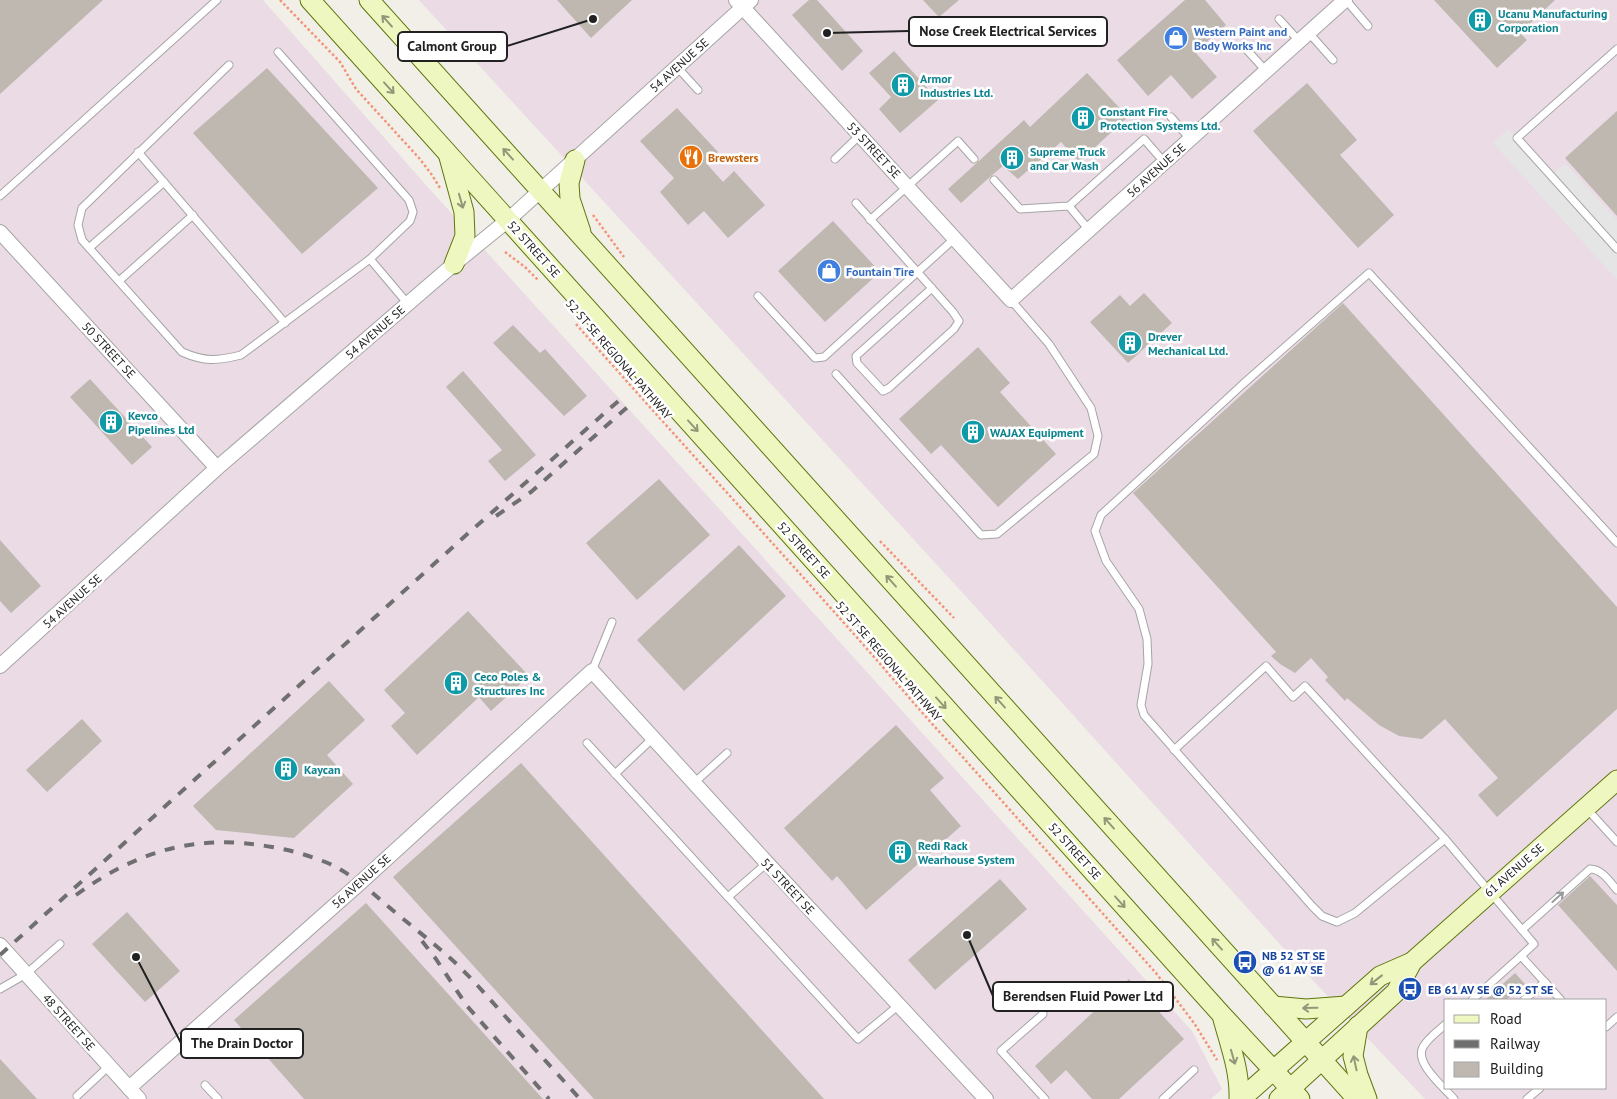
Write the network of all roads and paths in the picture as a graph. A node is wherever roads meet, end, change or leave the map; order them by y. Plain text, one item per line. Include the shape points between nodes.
1 (217, 0) edge
2 (280, 0) edge
3 (310, 0) edge
4 (368, 0) edge
5 (1346, 0) edge
6 (743, 2) edge
7 (1279, 18) dead end
8 (1368, 26) dead end
9 (1304, 37) junction
10 (1617, 49) edge
11 (1247, 50) dead end
12 (278, 52) dead end
13 (1333, 60) dead end
14 (229, 65) dead end
15 (678, 67) junction
16 (1266, 71) junction
17 (698, 90) dead end
18 (1171, 117) dead end
19 (860, 135) junction
20 (1190, 140) junction
21 (138, 152) junction
22 (448, 154) junction
23 (835, 159) dead end
24 (974, 159) dead end
25 (574, 160) junction
26 (1164, 162) junction
27 (994, 180) dead end
28 (164, 182) junction
29 (907, 186) junction
30 (540, 191) junction
31 (443, 193) dead end
32 (0, 196) edge
33 (856, 203) dead end
34 (1068, 206) junction
35 (590, 211) dead end
36 (192, 215) junction
37 (508, 220) junction
38 (870, 220) junction
39 (1089, 230) junction
40 (0, 232) edge
41 (583, 238) junction
42 (954, 238) junction
43 (89, 248) junction
44 (1617, 249) edge
45 (505, 252) dead end
46 (370, 259) junction
47 (627, 261) dead end
48 (454, 264) junction
49 (917, 272) junction
50 (119, 281) junction
51 (543, 286) dead end
52 (932, 288) junction
53 (758, 296) dead end
54 (1011, 300) junction
55 (408, 304) junction
56 (573, 320) dead end
57 (285, 323) junction
58 (836, 374) dead end
59 (217, 468) junction
60 (878, 539) dead end
61 (1617, 543) edge
62 (954, 618) dead end
63 (612, 622) dead end
64 (0, 666) edge
65 (592, 671) junction
66 (654, 738) junction
67 (587, 743) dead end
68 (1174, 750) junction
69 (727, 754) dead end
70 (615, 774) junction
71 (1617, 780) edge
72 (694, 783) junction
73 (1586, 808) junction
74 (1445, 839) junction
75 (1617, 842) edge
76 (767, 863) junction
77 (1617, 890) edge
78 (1491, 891) junction
79 (728, 897) junction
80 (1522, 930) junction
81 (60, 944) dead end
82 (0, 945) edge
83 (1521, 956) junction
84 (1412, 962) junction
85 (26, 974) junction
86 (1544, 982) junction
87 (0, 989) edge
88 (1473, 999) edge
89 (1525, 999) edge
90 (1560, 999) edge
91 (899, 1004) junction
92 (1273, 1006) junction
93 (1346, 1006) junction
94 (1043, 1014) dead end
95 (1222, 1015) junction
96 (1617, 1017) edge
97 (1358, 1026) junction
98 (1444, 1026) edge
99 (1607, 1026) edge
100 (1306, 1042) junction
101 (1321, 1059) junction
102 (1219, 1063) dead end
103 (109, 1066) junction
104 (1194, 1070) dead end
105 (1273, 1070) junction
106 (205, 1085) dead end
107 (129, 1088) junction
108 (1444, 1088) edge
109 (1445, 1089) edge
110 (1539, 1089) edge
111 (77, 1096) dead end
112 (1290, 1096) edge
113 (139, 1099) edge
114 (218, 1099) edge
115 (986, 1099) edge
116 (1045, 1099) edge
117 (1162, 1099) edge
118 (1240, 1099) edge
119 (1357, 1099) edge
120 (1367, 1099) edge
121 (1454, 1099) edge
122 (1527, 1099) edge

1 - 32 lane
2 - 31 path via 340,62 356,88 419,158
3 -> 22 main road, 52 STREET SE
30 -> 4 main road
5 - 8 lane
5 - 9 street, 56 AVENUE SE
6 - 15 street, 54 AVENUE SE
6 - 19 street, 53 STREET SE
7 - 9 lane
9 - 13 lane
9 - 16 street, 56 AVENUE SE
10 - 44 lane via 1517,138
11 - 16 lane
12 - 46 lane via 409,200 413,212 410,221
14 - 21 lane
15 - 17 lane
15 - 25 street, 54 AVENUE SE
16 - 20 street, 56 AVENUE SE
18 - 20 lane
19 - 23 lane
19 - 29 street, 53 STREET SE
20 - 26 street, 56 AVENUE SE
21 - 28 lane
21 - 43 lane via 82,208 78,224 82,240
22 - 37 main road, 52 STREET SE
22 -> 48 main road via 464,212 465,236
24 - 29 lane via 958,141
25 - 30 street, 54 AVENUE SE
25 - 41 main road via 569,183 570,199
26 - 34 lane via 1144,139
26 - 39 street, 56 AVENUE SE
27 - 34 lane via 1020,209
28 - 36 lane
28 - 43 lane
29 - 38 lane
29 - 42 street, 53 STREET SE
30 - 37 street, 54 AVENUE SE
30 - 41 main road
33 - 38 lane
34 - 39 lane
35 - 47 path
36 - 50 lane
36 - 57 lane
37 - 48 street, 54 AVENUE SE
37 -> 95 main road, 52 STREET SE
38 - 49 lane
39 - 54 street, 56 AVENUE SE
40 - 59 street, 50 STREET SE
92 -> 41 main road
42 - 49 lane
42 - 54 street, 53 STREET SE
43 - 50 lane
45 - 51 path
46 - 55 lane
46 - 57 lane
48 - 55 street, 54 AVENUE SE
49 - 52 lane
49 - 53 lane via 824,357 815,358
50 - 57 lane via 182,352 198,359 241,355
52 - 52 lane via 959,321 884,391 858,363 856,356
54 - 58 lane via 1049,344 1091,408 1098,436 1094,454 997,534 980,535
55 - 59 street, 54 AVENUE SE
56 - 102 path, 52 ST SE REGIONAL PATHWAY via 1156,973
59 - 64 street, 54 AVENUE SE
60 - 62 path
61 - 68 lane via 1369,273 1101,515 1094,531 1106,561 1139,609 1147,638 1148,664 1142,710
63 - 65 lane
65 - 66 street, 51 STREET SE
65 - 107 street, 56 AVENUE SE
66 - 70 lane
66 - 72 street, 51 STREET SE
67 - 70 lane
68 - 74 lane via 1312,906 1322,916 1337,922 1355,913
68 - 74 lane via 1266,666 1293,697 1306,686
69 - 72 lane
70 - 79 lane
71 - 73 main road, 61 AVENUE SE
72 - 76 street, 51 STREET SE
73 - 75 lane
73 - 78 main road, 61 AVENUE SE
74 - 78 lane
76 - 79 lane
76 - 91 street, 51 STREET SE
80 -> 77 lane via 1590,869 1601,873
78 - 80 lane
78 - 84 main road, 61 AVENUE SE
79 - 91 lane via 858,1039
80 - 83 lane via 1534,944
81 - 85 lane
82 - 85 street, 48 STREET SE
83 - 86 lane
83 - 88 lane
84 -> 93 main road, 61 AVENUE SE via 1380,976
84 - 97 main road, 61 AVENUE SE via 1396,992
85 - 87 lane
85 - 103 street, 48 STREET SE
86 - 89 lane
86 - 90 lane
91 - 115 street, 51 STREET SE
93 -> 92 main road via 1306,1009
92 - 100 main road
93 - 100 main road, 61 AVENUE SE
94 - 116 lane via 1001,1051
95 - 105 main road, 52 STREET SE
95 -> 118 main road via 1237,1070
96 - 99 lane
97 - 101 main road, 61 AVENUE SE
120 -> 97 main road via 1353,1056
98 - 108 lane via 1426,1042 1420,1055 1425,1067
100 - 101 main road
100 - 105 main road, 61 AVENUE SE
101 - 112 main road, 61 AVENUE SE
101 - 119 main road
103 - 107 street, 48 STREET SE
103 - 111 lane
104 - 117 lane
105 - 112 main road, 52 STREET SE
105 - 118 main road, 61 AVENUE SE
106 - 114 lane
107 - 113 street, 48 STREET SE
109 - 121 lane
110 - 122 lane

